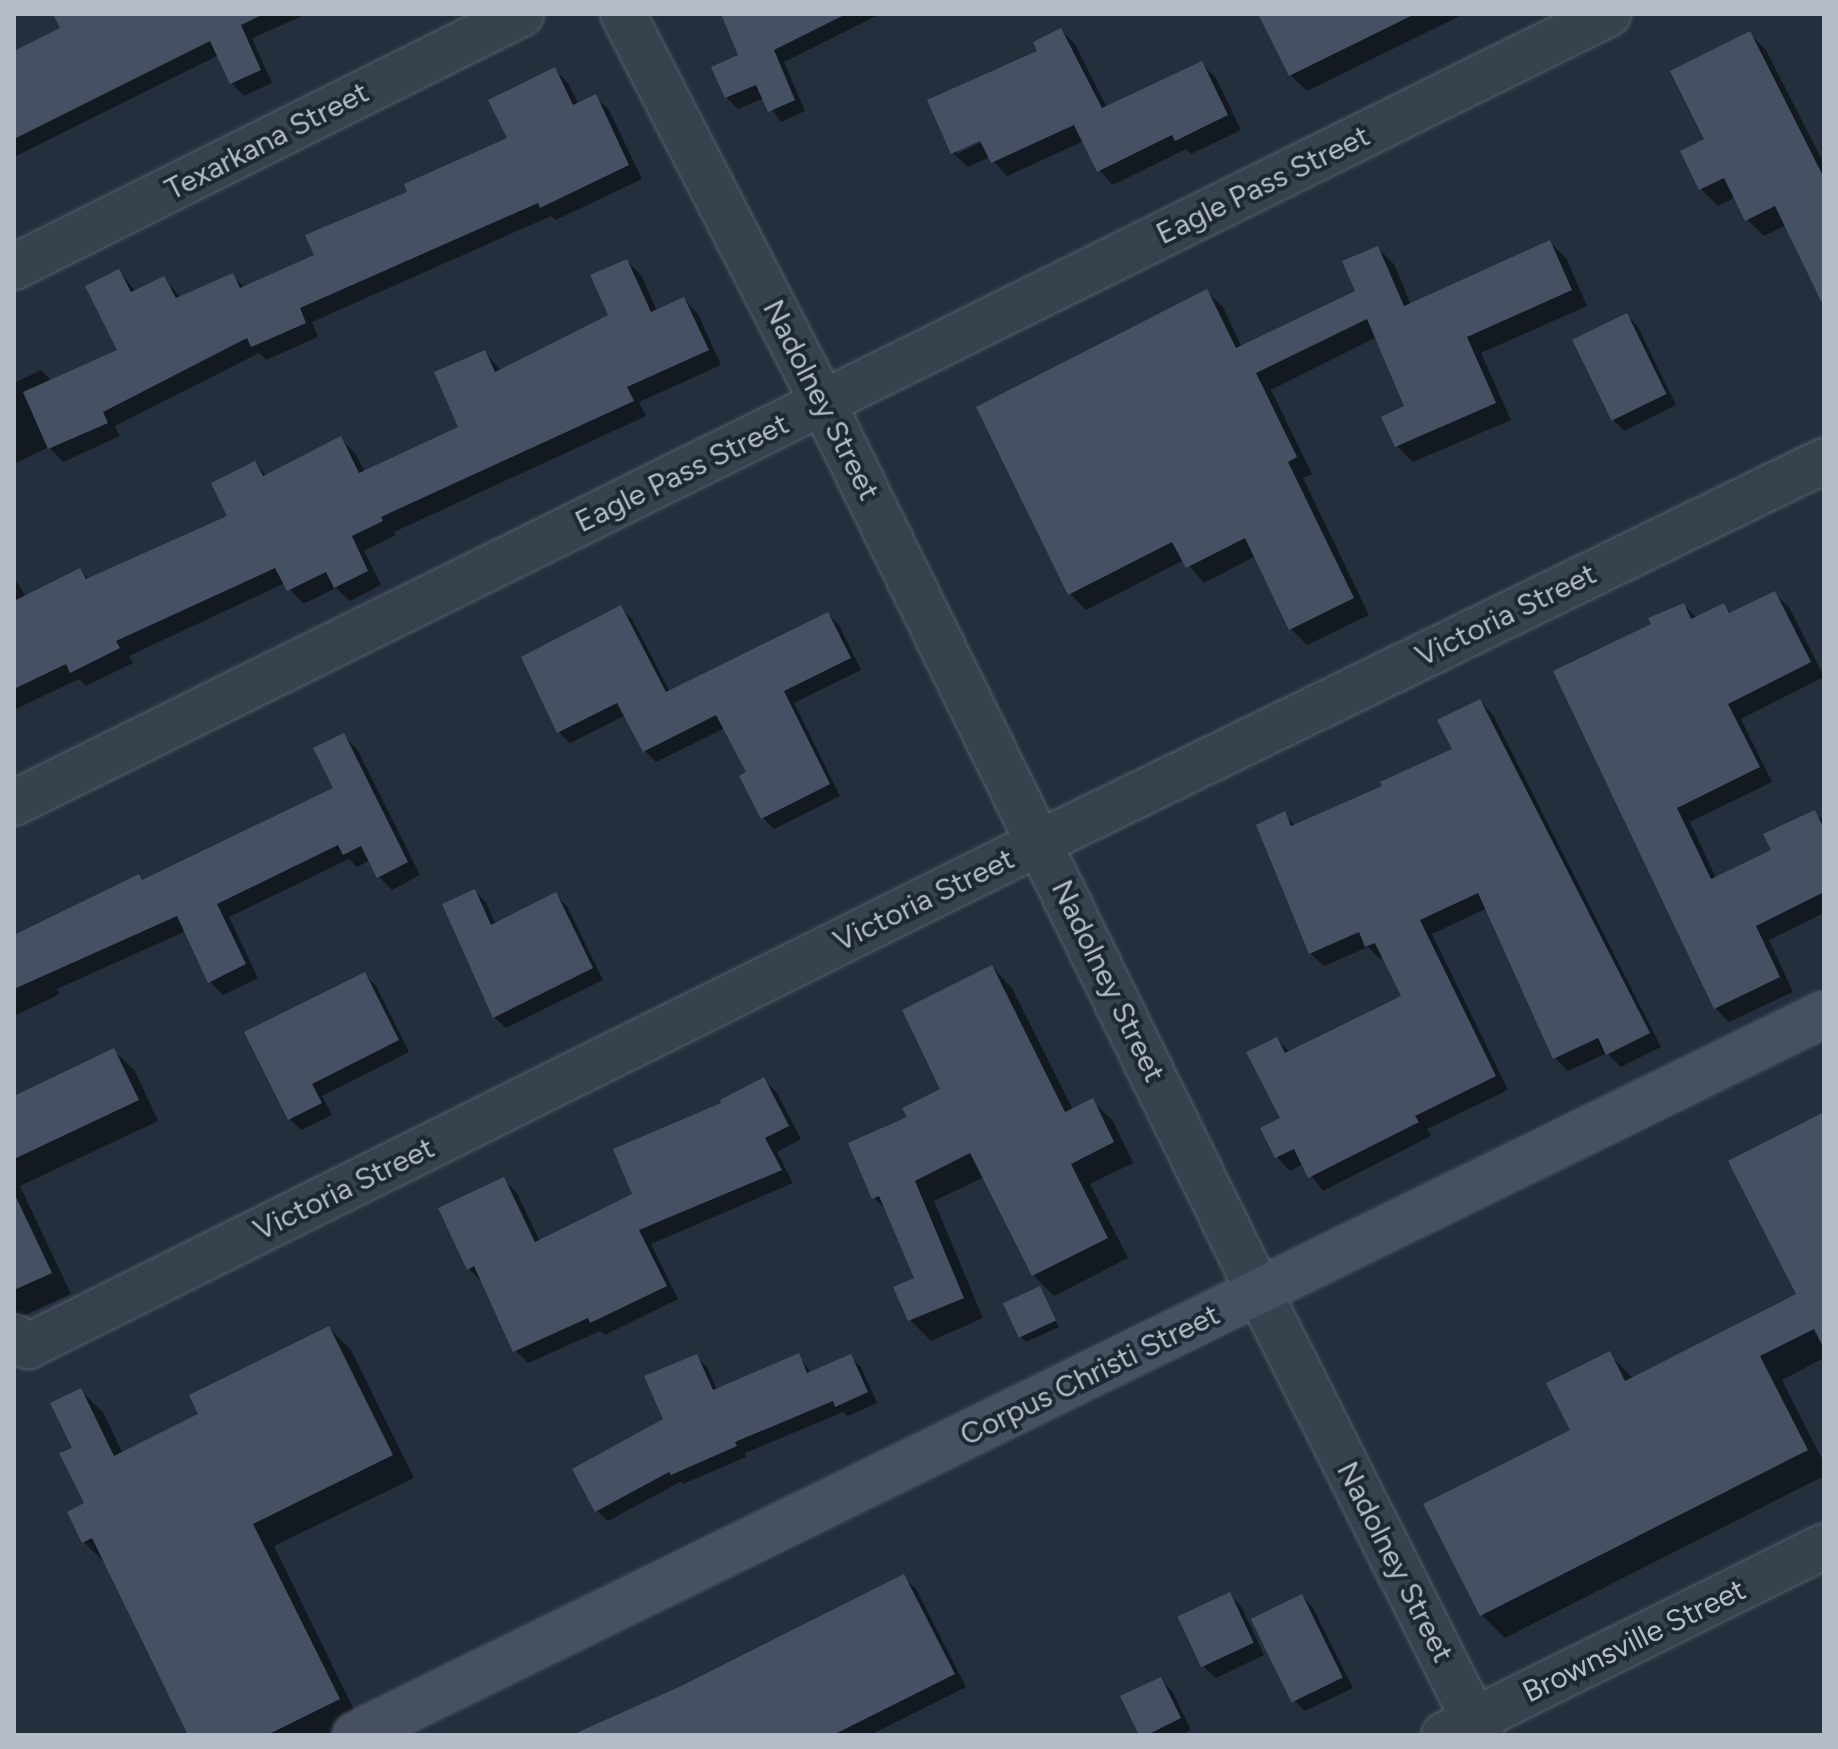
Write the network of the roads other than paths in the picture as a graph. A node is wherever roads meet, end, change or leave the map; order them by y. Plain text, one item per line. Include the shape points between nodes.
1 (521, 14) edge
2 (623, 14) edge
3 (1608, 14) edge
4 (14, 267) edge
5 (823, 403) junction
6 (1824, 461) edge
7 (14, 803) edge
8 (1041, 842) junction
9 (1824, 1014) edge
10 (1259, 1292) junction
11 (21, 1342) edge
12 (1824, 1546) edge
13 (1467, 1730) edge
14 (355, 1735) edge

1 - 4 street, Texarkana Street
2 - 5 street, Nadolney Street
3 - 5 street, Eagle Pass Street
5 - 7 street, Eagle Pass Street
5 - 8 street, Nadolney Street
6 - 8 street, Victoria Street
8 - 10 street, Nadolney Street
8 - 11 street, Victoria Street
9 - 10 street, Corpus Christi Street
10 - 13 street, Nadolney Street
10 - 14 street, Corpus Christi Street
12 - 13 street, Brownsville Street

